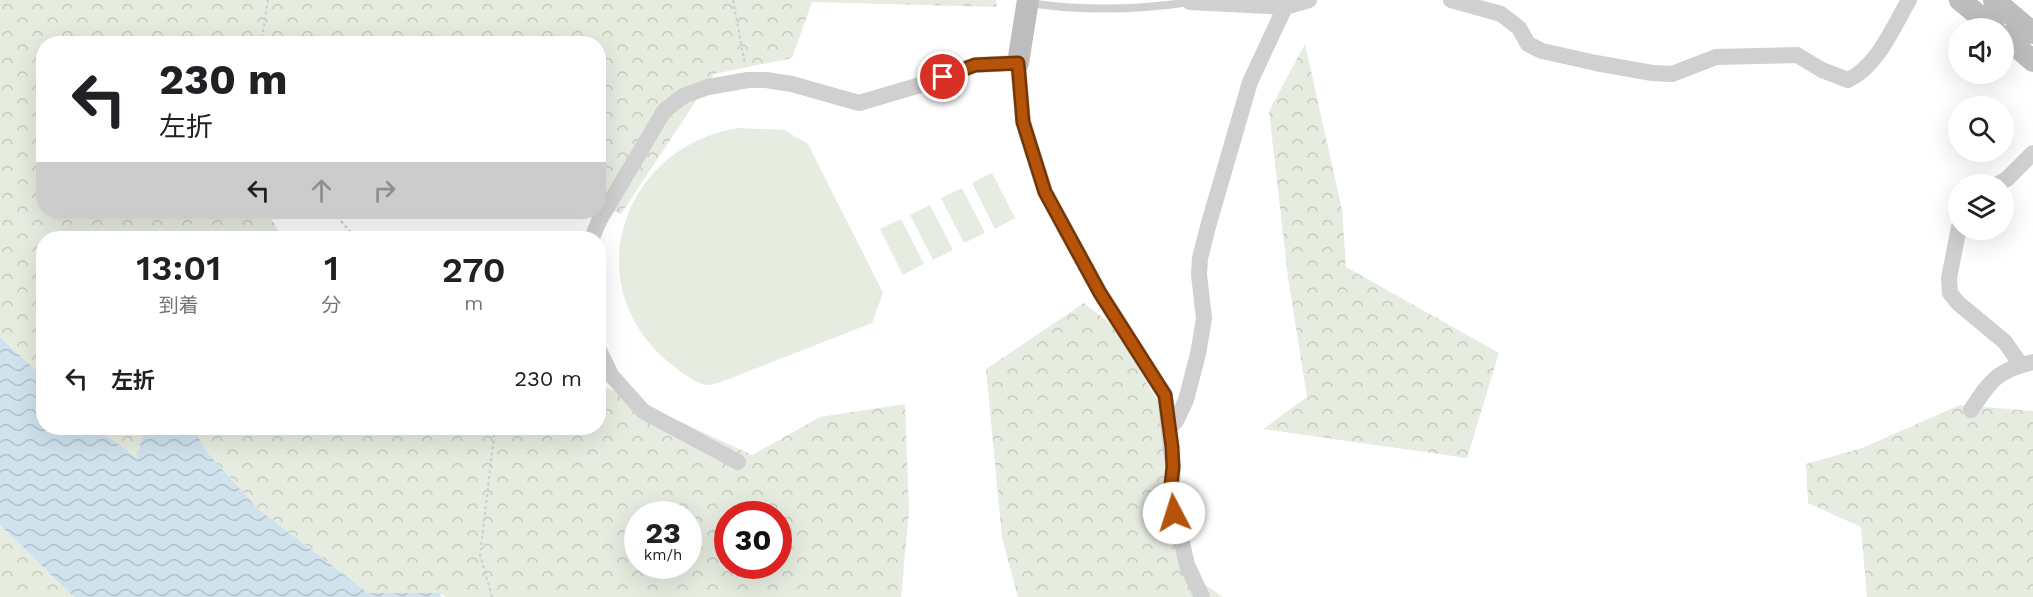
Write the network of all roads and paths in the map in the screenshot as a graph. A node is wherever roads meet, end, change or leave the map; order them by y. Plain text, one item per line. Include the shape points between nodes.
1 (268, 0) edge
2 (733, 0) edge
3 (1309, 0) edge
4 (1451, 0) edge
5 (1909, 0) edge
6 (1960, 0) edge
7 (1994, 0) edge
8 (1028, 2) edge
9 (1190, 2) joint
10 (1285, 7) junction
11 (1982, 18) edge
12 (2033, 33) edge
13 (262, 36) edge
14 (2014, 45) edge
15 (2033, 61) edge
16 (1018, 63) junction
17 (748, 80) junction
18 (2033, 153) edge
19 (2013, 174) edge
20 (606, 209) edge
21 (339, 219) edge
22 (350, 231) edge
23 (1956, 240) edge
24 (2027, 364) edge
25 (606, 365) edge
26 (1971, 410) dead end
27 (1170, 427) junction
28 (494, 435) edge
29 (738, 462) dead end
30 (492, 597) edge
31 (1202, 597) edge

1 - 13 path
2 - 17 path
3 - 10 street
4 - 5 street via 1501,14 1519,28 1528,44 1542,51 1596,63 1672,74 1716,57 1797,55 1848,80 1859,75 1877,53
6 - 11 street
7 - 12 street
8 - 9 lane via 1051,7 1144,9
8 - 16 street
9 - 10 street
10 - 27 street via 1250,82 1209,223 1200,258 1204,318 1198,354 1186,400
14 - 15 street
16 - 17 street via 975,65 859,103 792,84
16 - 27 street via 1023,122 1045,192 1100,293 1165,395
17 - 20 street via 683,96 664,111
18 - 19 street
21 - 22 path
23 - 24 street via 1950,293
24 - 26 street via 2013,367 1990,381
25 - 29 street via 643,411
27 - 31 street via 1170,494 1187,565
28 - 30 path via 480,555

